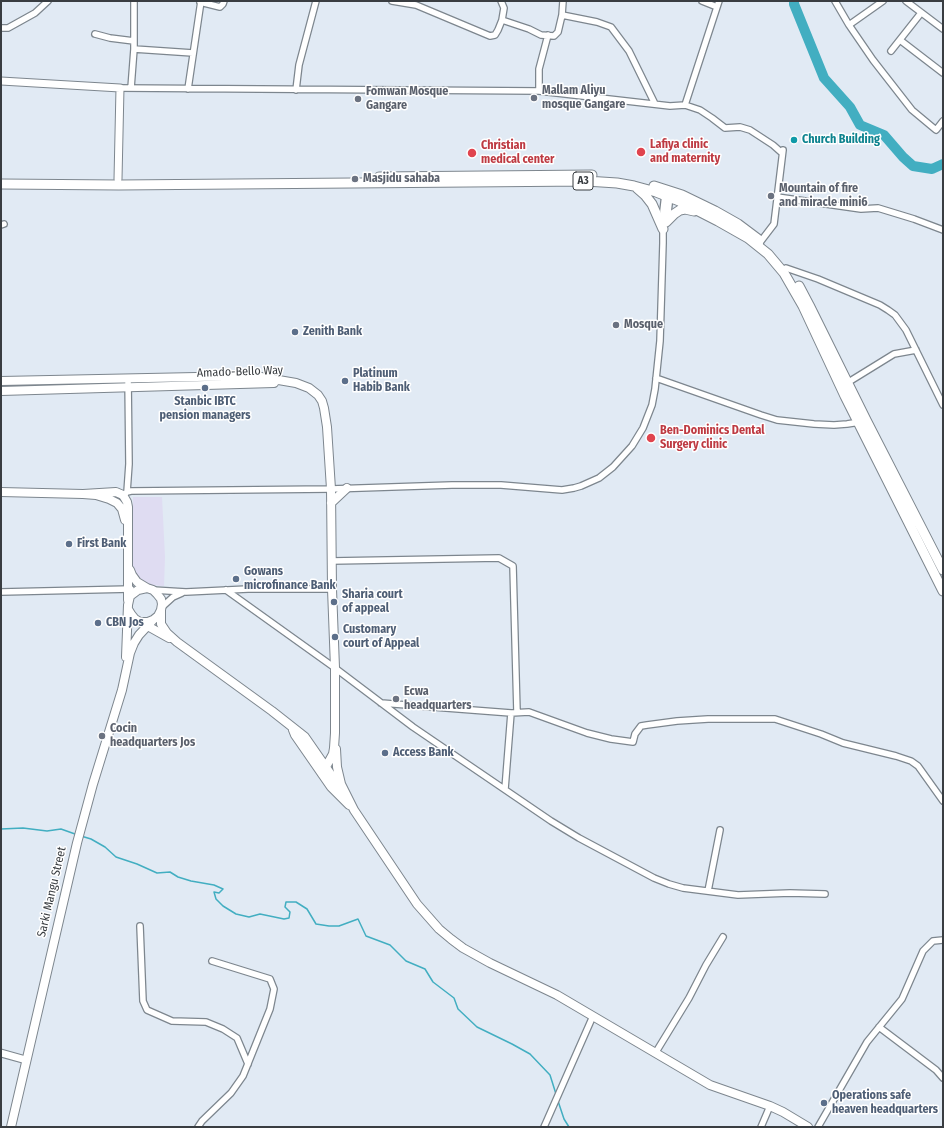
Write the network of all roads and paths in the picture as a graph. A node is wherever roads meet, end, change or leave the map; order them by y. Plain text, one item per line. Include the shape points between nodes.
1 (48, 1) edge
2 (134, 1) edge
3 (200, 1) edge
4 (224, 1) edge
5 (316, 1) edge
6 (392, 1) edge
7 (500, 1) edge
8 (563, 1) edge
9 (702, 1) edge
10 (836, 1) edge
11 (883, 1) edge
12 (906, 1) edge
13 (718, 4) edge
14 (921, 13) junction
15 (562, 15) junction
16 (502, 20) junction
17 (849, 25) junction
18 (1, 28) edge
19 (943, 29) edge
20 (95, 34) dead end
21 (548, 36) junction
22 (900, 40) junction
23 (134, 41) junction
24 (134, 49) junction
25 (891, 51) dead end
26 (193, 53) junction
27 (943, 73) edge
28 (1, 81) edge
29 (120, 88) junction
30 (131, 88) junction
31 (188, 89) junction
32 (296, 90) junction
33 (539, 91) junction
34 (654, 104) junction
35 (685, 105) junction
36 (943, 121) edge
37 (118, 179) junction
38 (1, 180) edge
39 (1, 184) edge
40 (634, 186) junction
41 (668, 193) junction
42 (777, 197) junction
43 (703, 213) junction
44 (665, 226) junction
45 (943, 230) edge
46 (760, 244) junction
47 (786, 268) junction
48 (916, 350) junction
49 (128, 378) junction
50 (656, 378) junction
51 (1, 381) edge
52 (289, 382) junction
53 (847, 383) junction
54 (128, 388) junction
55 (1, 391) edge
56 (943, 405) edge
57 (862, 421) junction
58 (347, 488) junction
59 (331, 489) junction
60 (1, 492) edge
61 (83, 494) junction
62 (125, 494) junction
63 (117, 503) junction
64 (331, 503) junction
65 (128, 528) junction
66 (331, 561) junction
67 (128, 566) junction
68 (943, 570) edge
69 (128, 589) junction
70 (147, 589) junction
71 (332, 589) junction
72 (226, 590) junction
73 (943, 591) edge
74 (1, 592) edge
75 (186, 592) junction
76 (128, 606) junction
77 (161, 609) junction
78 (147, 622) junction
79 (177, 642) junction
80 (127, 666) junction
81 (334, 668) junction
82 (380, 703) junction
83 (514, 713) junction
84 (335, 733) junction
85 (324, 770) junction
86 (505, 789) junction
87 (347, 798) junction
88 (943, 801) edge
89 (354, 810) junction
90 (720, 830) dead end
91 (708, 891) junction
92 (825, 894) dead end
93 (140, 926) dead end
94 (723, 937) dead end
95 (943, 940) edge
96 (212, 961) dead end
97 (593, 1016) junction
98 (879, 1027) junction
99 (656, 1052) junction
100 (1, 1053) edge
101 (26, 1060) junction
102 (248, 1064) junction
103 (943, 1078) edge
104 (770, 1106) junction
105 (11, 1127) edge
106 (198, 1127) edge
107 (544, 1127) edge
108 (761, 1127) edge
109 (808, 1127) edge
110 (818, 1127) edge

1 - 18 street via 35,13 8,28
2 - 23 street
3 - 4 street via 220,7
3 - 26 street
5 - 32 street via 299,65
6 - 16 street via 416,5 490,36 495,35
7 - 16 street via 504,8
8 - 15 street
9 - 13 street
10 - 17 street
11 - 17 street
12 - 14 street
13 - 35 street
14 - 19 street
14 - 22 street
15 - 21 street via 558,32 554,36
15 - 34 street via 611,27 629,51
16 - 21 street
17 - 36 street via 912,110 936,130
20 - 23 street
21 - 33 street via 539,69
22 - 25 street
22 - 27 street
23 - 24 street
24 - 26 street
24 - 30 street
26 - 31 street
28 - 29 street
29 - 30 street
29 - 37 street
30 - 31 street
31 - 32 street
32 - 33 street
33 - 34 street
34 - 35 street
35 - 42 street via 700,110 725,128 740,127 750,130 783,151
37 - 38 highway, A3
37 - 41 highway, A3 via 579,175 627,179
39 - 40 highway, A3 via 586,181
40 - 41 highway, A3
40 - 44 highway via 652,204
41 - 43 highway, A3
41 - 44 street via 663,211
41 - 46 highway, A3 via 697,202 728,218 749,231
42 - 45 street via 878,208
42 - 46 street via 774,224
43 - 44 highway via 689,209 680,210
43 - 46 highway, A3
44 - 50 street
46 - 47 highway, A3 via 775,254
46 - 57 highway, A3 via 793,289
47 - 48 street via 818,279 888,310 903,324
47 - 53 highway, A3 via 809,305
48 - 53 street via 894,354
48 - 56 street
49 - 51 main road, Amado-Bello Way
49 - 52 main road, Amado-Bello Way via 245,376
49 - 54 street
50 - 57 street via 777,420 834,425
50 - 58 street via 648,417 638,438 620,461 606,473 581,486 562,490 501,485
52 - 54 main road, Amado-Bello Way
52 - 59 main road via 309,388 322,401 327,427
53 - 57 highway, A3
54 - 55 main road, Amado-Bello Way
54 - 62 street via 129,464
57 - 68 highway, A3
57 - 73 highway, A3
58 - 59 street
58 - 64 main road
59 - 62 street via 131,491
59 - 64 main road
60 - 61 main road
61 - 62 main road
61 - 63 main road via 105,497
62 - 63 street
62 - 65 main road
63 - 65 main road via 122,509
64 - 66 main road
65 - 67 main road
66 - 71 main road
66 - 83 street via 499,558 513,566
67 - 69 main road
67 - 70 main road via 134,579
69 - 70 street
69 - 74 street
69 - 76 main road
70 - 75 street
70 - 76 main road via 132,594
70 - 77 main road via 157,594
71 - 72 street
71 - 81 main road
72 - 75 street
72 - 81 street
75 - 77 street via 172,597
76 - 78 main road via 132,617
76 - 80 main road
77 - 78 main road via 158,616
77 - 79 main road via 163,628
78 - 79 main road
78 - 80 main road via 134,643
79 - 85 main road via 305,737
80 - 101 main road, Sarki Mangu Street via 76,843
81 - 82 street
81 - 84 main road
82 - 83 street
82 - 86 street
83 - 86 street
83 - 88 street via 529,712 587,733 633,742 635,734 642,726 647,725 708,719 775,719 843,743 911,761 918,766
84 - 85 main road via 333,754
84 - 87 main road via 338,772
85 - 87 main road
85 - 89 main road via 340,798
86 - 91 street via 579,838 654,878 683,888
87 - 89 main road
89 - 97 main road via 418,904 450,939 477,957 557,995
90 - 91 street
91 - 92 street via 738,895
93 - 102 street via 143,1001 147,1010 172,1021 206,1022 223,1029 237,1038
94 - 99 street
95 - 98 street via 933,941 924,951 902,999
96 - 102 street via 270,978 274,989 270,1009
97 - 99 main road
97 - 107 street
98 - 103 street
98 - 110 street via 867,1042
99 - 104 main road via 710,1085
100 - 101 street
101 - 105 main road, Sarki Mangu Street
102 - 106 street via 231,1093
104 - 108 street
104 - 109 main road

